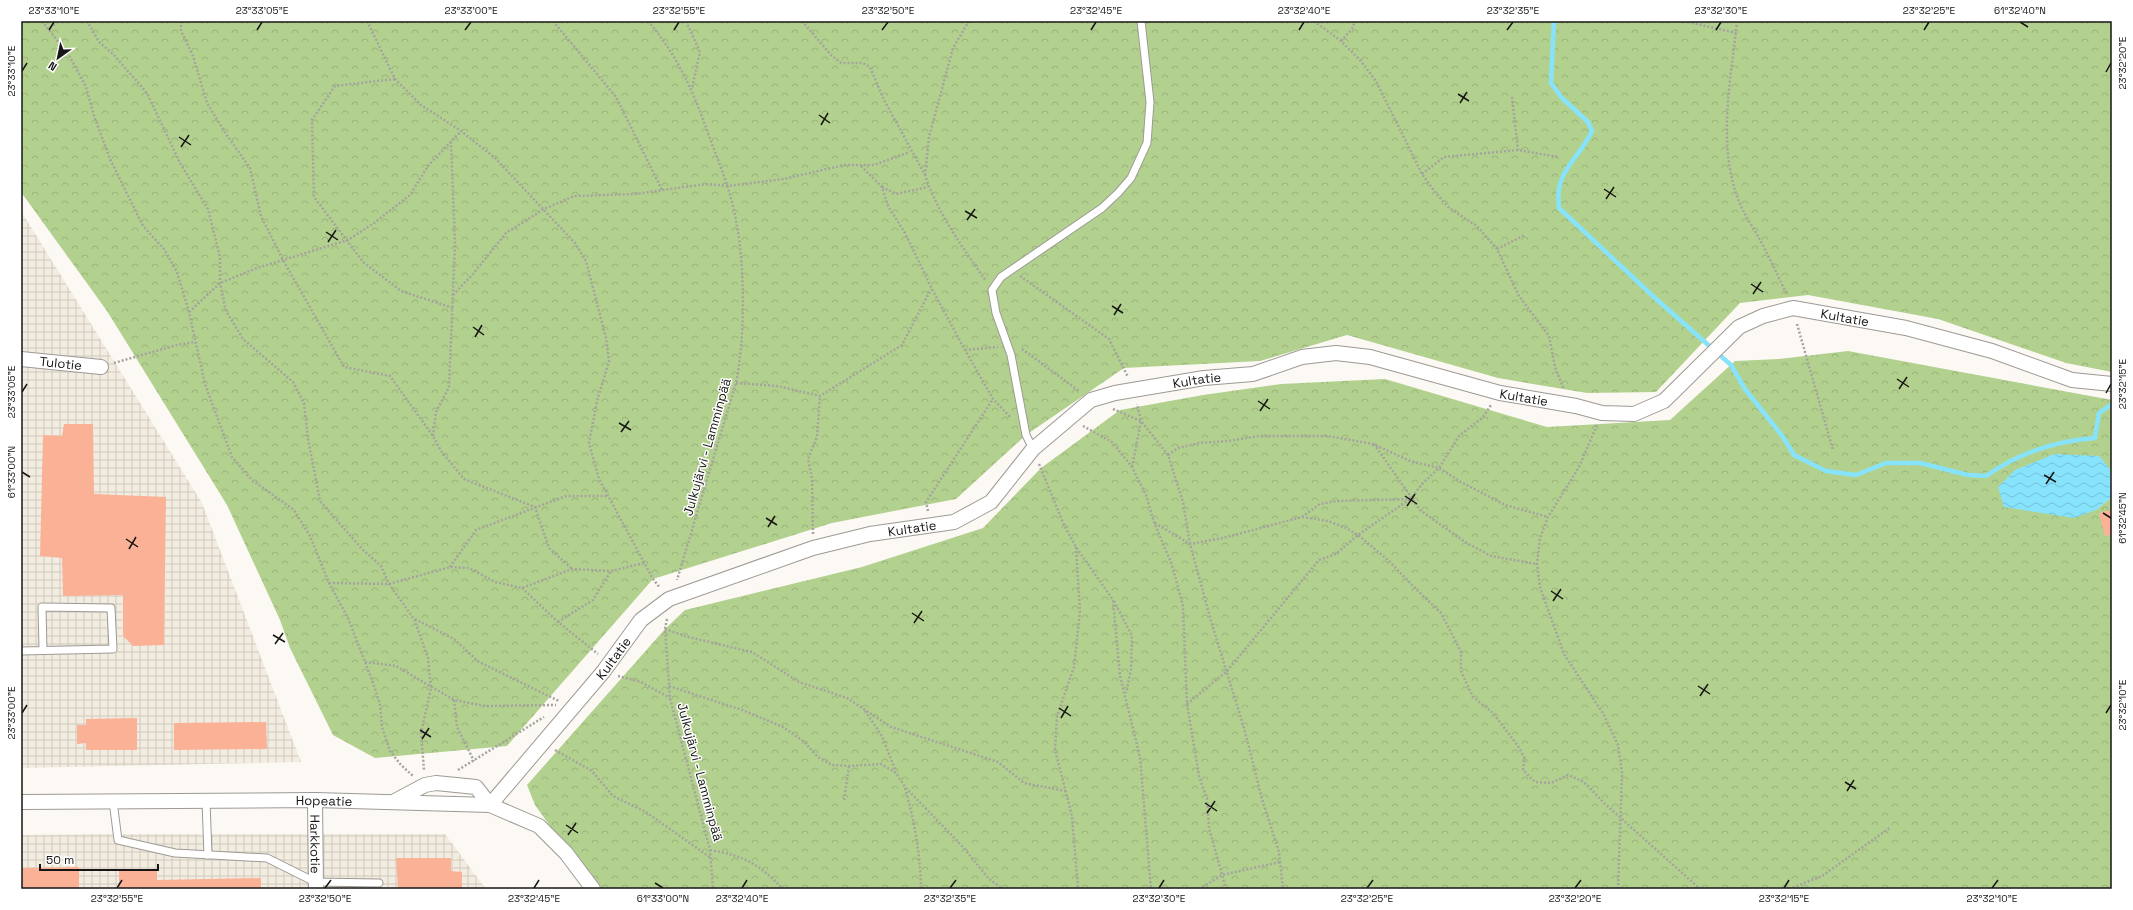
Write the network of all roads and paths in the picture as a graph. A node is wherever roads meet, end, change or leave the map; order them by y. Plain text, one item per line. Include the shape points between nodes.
1 (42, 21) edge
2 (59, 21) edge
3 (87, 21) edge
4 (181, 21) edge
5 (367, 21) edge
6 (553, 21) edge
7 (648, 21) edge
8 (686, 21) edge
9 (802, 21) edge
10 (810, 21) edge
11 (826, 21) edge
12 (968, 21) edge
13 (1142, 21) edge
14 (1314, 21) edge
15 (1355, 21) edge
16 (1684, 21) edge
17 (1737, 21) edge
18 (50, 28) junction
19 (1736, 33) junction
20 (1341, 41) junction
21 (395, 79) junction
22 (692, 88) junction
23 (1512, 97) dead end
24 (461, 131) junction
25 (451, 142) junction
26 (1518, 150) junction
27 (910, 152) junction
28 (1558, 157) dead end
29 (861, 166) junction
30 (1422, 174) junction
31 (925, 175) junction
32 (728, 186) junction
33 (882, 187) junction
34 (928, 187) junction
35 (662, 190) junction
36 (544, 209) junction
37 (1525, 235) dead end
38 (348, 240) junction
39 (1497, 249) junction
40 (283, 260) junction
41 (1012, 270) junction
42 (220, 283) junction
43 (932, 289) junction
44 (992, 290) junction
45 (453, 295) junction
46 (453, 308) junction
47 (1793, 308) junction
48 (189, 312) junction
49 (195, 342) junction
50 (1007, 344) junction
51 (965, 350) junction
52 (21, 359) edge
53 (101, 367) joint
54 (736, 383) junction
55 (2112, 384) edge
56 (1134, 390) junction
57 (1500, 393) junction
58 (820, 396) junction
59 (993, 399) junction
60 (1091, 400) junction
61 (1576, 406) junction
62 (1602, 413) junction
63 (1072, 416) junction
64 (1141, 421) junction
65 (1026, 435) junction
66 (434, 436) junction
67 (1373, 444) junction
68 (1032, 449) junction
69 (1833, 450) dead end
70 (1168, 456) junction
71 (1132, 467) junction
72 (1439, 468) junction
73 (608, 496) junction
74 (1411, 499) junction
75 (535, 507) junction
76 (1302, 517) junction
77 (1548, 517) junction
78 (1154, 522) junction
79 (929, 526) junction
80 (1358, 535) junction
81 (1190, 544) junction
82 (1076, 546) junction
83 (813, 548) junction
84 (644, 563) junction
85 (1537, 564) junction
86 (450, 568) junction
87 (572, 569) junction
88 (611, 571) junction
89 (329, 583) junction
90 (389, 584) junction
91 (522, 588) junction
92 (669, 599) junction
93 (1113, 600) junction
94 (414, 619) junction
95 (558, 622) junction
96 (665, 629) junction
97 (43, 650) junction
98 (21, 651) edge
99 (365, 662) junction
100 (607, 668) junction
101 (1227, 671) junction
102 (669, 686) junction
103 (431, 688) junction
104 (1125, 696) junction
105 (670, 698) junction
106 (454, 700) junction
107 (1187, 704) junction
108 (865, 710) junction
109 (545, 716) dead end
110 (543, 743) junction
111 (474, 761) junction
112 (849, 766) junction
113 (896, 772) junction
114 (430, 784) junction
115 (905, 787) junction
116 (1066, 791) junction
117 (315, 800) junction
118 (844, 800) dead end
119 (113, 801) junction
120 (206, 801) junction
121 (395, 801) junction
122 (21, 802) edge
123 (490, 805) junction
124 (1622, 817) junction
125 (1891, 827) dead end
126 (710, 850) junction
127 (208, 855) junction
128 (711, 858) junction
129 (1280, 862) junction
130 (1222, 875) junction
131 (379, 884) dead end
132 (315, 885) edge
133 (593, 889) edge
134 (713, 889) edge
135 (783, 889) edge
136 (921, 889) edge
137 (1003, 889) edge
138 (1078, 889) edge
139 (1151, 889) edge
140 (1199, 889) edge
141 (1226, 889) edge
142 (1283, 889) edge
143 (1618, 889) edge
144 (1700, 889) edge
145 (1789, 889) edge

1 - 18 path
2 - 18 path
3 - 42 path via 99,42 147,93 180,163 208,209 220,257
4 - 40 path via 181,31 193,56 207,102 250,168 261,216
5 - 21 path
6 - 35 path via 616,97
7 - 22 path, Julkujärvi - Lamminpää via 663,38
8 - 22 path via 700,52
9 - 27 path via 841,63 863,63 870,67
10 - 11 path
12 - 31 path via 953,48 929,137
13 - 41 lane via 1150,102 1147,143 1131,178 1102,208
14 - 20 path
15 - 20 path via 1352,29
16 - 19 path
17 - 19 path
18 - 48 path via 86,87 110,159 143,226 164,249 177,272
19 - 47 path via 1729,85 1727,136 1731,177 1738,201
20 - 30 path via 1360,60 1376,82
21 - 24 path via 421,105
21 - 38 path via 334,86 312,120 314,197
22 - 32 path, Julkujärvi - Lamminpää
23 - 26 path
24 - 25 path
24 - 36 path via 495,158
25 - 38 path via 428,166 410,195
25 - 45 path
26 - 28 path
26 - 30 path via 1444,157
27 - 29 path via 893,159
27 - 31 path
29 - 32 path via 844,165 784,179
29 - 33 path
30 - 39 path via 1449,208 1477,226
31 - 34 path
32 - 35 path via 706,184
32 - 54 path, Julkujärvi - Lamminpää via 737,225 741,266 742,328 740,365
33 - 34 path via 896,194
33 - 43 path via 888,206 905,233
34 - 44 path via 953,234
35 - 36 path via 635,194 574,196
36 - 45 path via 506,233
36 - 73 path via 575,243 586,261 606,338 609,361 597,401 589,443 599,479
37 - 39 path
38 - 40 path
38 - 46 path via 363,262 401,291
39 - 61 path via 1519,296 1549,336 1562,387
40 - 42 path
40 - 66 path via 344,367 390,376
41 - 44 lane via 1002,277
41 - 56 path via 1109,339
42 - 48 path
42 - 90 path via 226,311 243,339 293,382 304,403 320,501 362,549 381,566
43 - 51 path
43 - 58 path via 902,346
44 - 50 lane via 996,313
45 - 46 path
46 - 66 path via 449,388 436,412
47 - 55 street, Kultatie via 1906,328 1992,351 2072,380
47 - 62 street, Kultatie via 1763,316 1739,327 1664,400 1634,414
47 - 69 path
48 - 49 path
49 - 53 path
49 - 89 path via 205,384 232,457 252,480 294,510 318,551
50 - 51 path
50 - 60 path via 1020,347
50 - 65 lane
51 - 59 path
52 - 53 street, Tulotie
54 - 58 path via 777,386
54 - 92 path, Julkujärvi - Lamminpää via 681,572
56 - 57 street, Kultatie via 1204,378 1253,374 1302,357 1336,353 1370,357
56 - 60 street, Kultatie
56 - 64 path
57 - 61 street, Kultatie
57 - 72 path via 1483,417 1459,436
58 - 83 path via 816,437 808,459 812,479
59 - 65 path
59 - 79 path via 926,502
60 - 63 street, Kultatie
60 - 64 path
61 - 62 street, Kultatie
62 - 77 path via 1579,467
63 - 68 street, Kultatie
63 - 71 path via 1086,428 1112,442
64 - 70 path
64 - 71 path
65 - 68 lane
66 - 75 path via 441,451 464,479
67 - 70 path via 1328,436 1259,436 1178,448
67 - 72 path via 1410,461
67 - 74 path
68 - 79 street, Kultatie via 991,502 954,522
68 - 82 path via 1064,525
70 - 81 path via 1183,502
71 - 78 path via 1146,494
72 - 74 path
72 - 77 path via 1467,486 1505,505
73 - 75 path via 566,496
73 - 84 path
74 - 76 path via 1336,501 1320,504
74 - 80 path
74 - 85 path via 1420,510 1465,542 1491,556
75 - 86 path via 476,530
75 - 87 path via 549,548
76 - 80 path via 1328,521
76 - 81 path
77 - 85 path via 1540,538
78 - 81 path
78 - 107 path via 1172,565 1183,606
79 - 83 street, Kultatie via 870,534
80 - 101 path via 1336,554 1319,560
80 - 124 path via 1388,560 1441,613 1461,652 1461,671 1474,697 1493,713 1518,746 1524,759 1523,770 1535,782 1550,783 1568,775 1584,782
81 - 101 path
82 - 93 path
82 - 116 path via 1080,611 1074,667 1057,716 1055,750
83 - 92 street, Kultatie
84 - 88 path
84 - 92 path
85 - 124 path via 1540,587 1564,654 1604,715 1618,745 1622,773
86 - 90 path
86 - 91 path via 469,568 495,582
87 - 88 path
87 - 91 path
88 - 95 path via 593,600
89 - 90 path
89 - 99 path via 348,618
90 - 94 path
91 - 95 path
92 - 96 path, Julkujärvi - Lamminpää
92 - 100 street, Kultatie via 641,620
93 - 104 path via 1120,676
93 - 104 path via 1132,636 1131,670
94 - 103 path via 428,658
94 - 106 path via 454,639 479,662 564,704 485,706
95 - 100 path
96 - 102 path, Julkujärvi - Lamminpää
96 - 108 path via 752,652 799,682 847,698
97 - 97 lane via 113,649 111,608 42,607
97 - 98 lane
99 - 103 path via 396,666
99 - 114 path via 380,704 382,727 390,751 401,765
100 - 105 path
100 - 110 street, Kultatie
101 - 107 path
101 - 129 path
102 - 105 path, Julkujärvi - Lamminpää
102 - 112 path via 742,710 783,727 803,741 818,758 832,765
103 - 106 path
103 - 114 path via 421,733
104 - 139 path via 1140,757
105 - 126 path, Julkujärvi - Lamminpää
106 - 111 path via 457,727
107 - 130 path via 1199,776 1207,799 1209,828
108 - 113 path via 882,736
108 - 116 path via 890,727 998,762 1024,783
109 - 111 path
110 - 123 street, Kultatie
110 - 128 path via 592,771 613,796 646,812
111 - 114 path
112 - 113 path via 881,764
112 - 118 path
113 - 115 path
114 - 121 street
114 - 123 street via 476,787
115 - 136 path via 920,853
115 - 137 path via 989,879
116 - 138 path via 1072,816
117 - 120 street, Hopeatie
117 - 121 street, Hopeatie
117 - 132 street, Harkkotie
119 - 120 street, Hopeatie
119 - 122 street, Hopeatie
119 - 127 lane via 118,840 175,853
120 - 127 lane
121 - 123 street, Hopeatie
123 - 133 street, Hopeatie via 539,826 566,853
124 - 143 path
124 - 144 path
125 - 145 path via 1822,876
126 - 128 path, Julkujärvi - Lamminpää
126 - 135 path via 735,854 765,871
127 - 132 lane via 267,858
128 - 134 path, Julkujärvi - Lamminpää
129 - 130 path
129 - 142 path
130 - 140 path
130 - 141 path
131 - 132 lane

